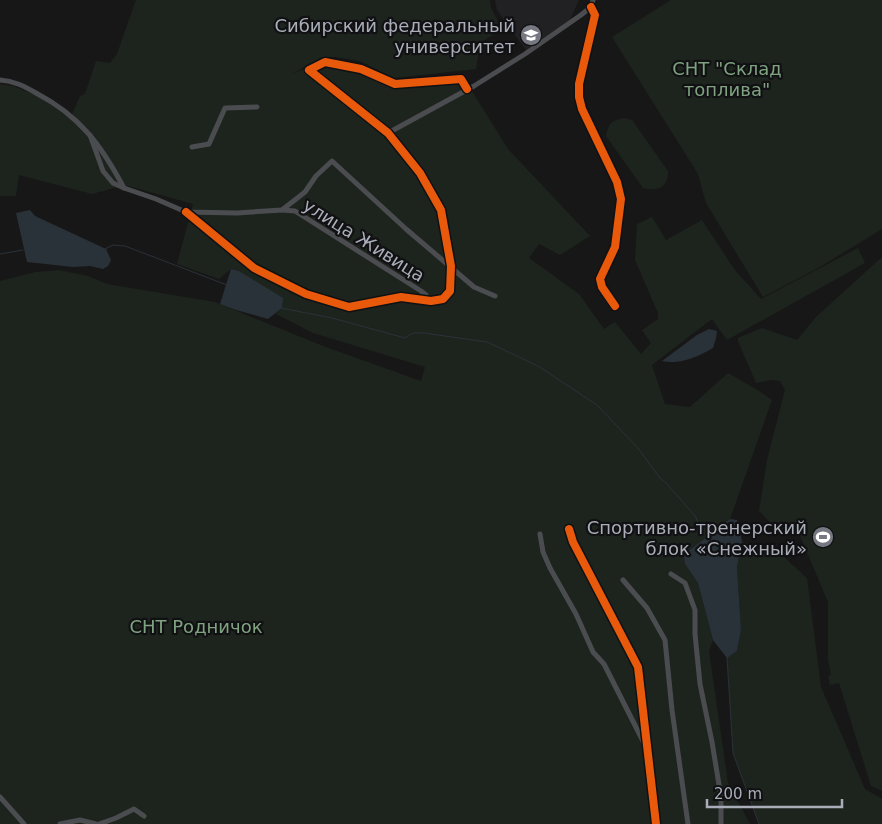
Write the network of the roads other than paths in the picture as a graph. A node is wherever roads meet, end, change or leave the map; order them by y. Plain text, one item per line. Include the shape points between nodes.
1 (593, 0) edge
2 (591, 7) junction
3 (0, 80) edge
4 (467, 89) junction
5 (257, 107) dead end
6 (388, 133) junction
7 (90, 134) junction
8 (192, 147) dead end
9 (124, 188) junction
10 (282, 210) junction
11 (186, 212) junction
12 (450, 266) junction
13 (495, 296) dead end
14 (426, 300) junction
15 (615, 306) dead end
16 (569, 529) dead end
17 (540, 534) dead end
18 (671, 574) dead end
19 (623, 580) dead end
20 (648, 750) junction
21 (0, 797) edge
22 (144, 816) dead end
23 (24, 824) edge
24 (60, 824) edge
25 (97, 824) edge
26 (656, 824) edge
27 (688, 824) edge
28 (722, 824) edge

1 - 2 street
2 - 4 street via 525,54
2 - 15 street via 595,15 579,97 621,198 615,247 600,279
3 - 7 street via 12,81 56,104
4 - 6 street
4 - 6 street via 461,79 395,84 361,69 325,62 309,70
5 - 8 street via 225,108 209,144
6 - 12 street via 420,173 440,210
7 - 9 street
7 - 9 street via 103,171 113,183
9 - 11 street
10 - 11 street
10 - 12 street via 305,192 332,161
10 - 14 street, улица Живица via 295,211 421,291
11 - 14 street via 254,268 306,294 349,307 401,297
12 - 13 street via 474,287
12 - 14 street via 450,291 443,299
16 - 20 street via 638,667
17 - 20 street via 550,568
18 - 28 street via 685,583 695,610 694,634 700,684 712,742
19 - 27 street via 647,608 665,640
20 - 26 street
21 - 23 street
22 - 25 street via 134,809
24 - 25 street via 80,820

